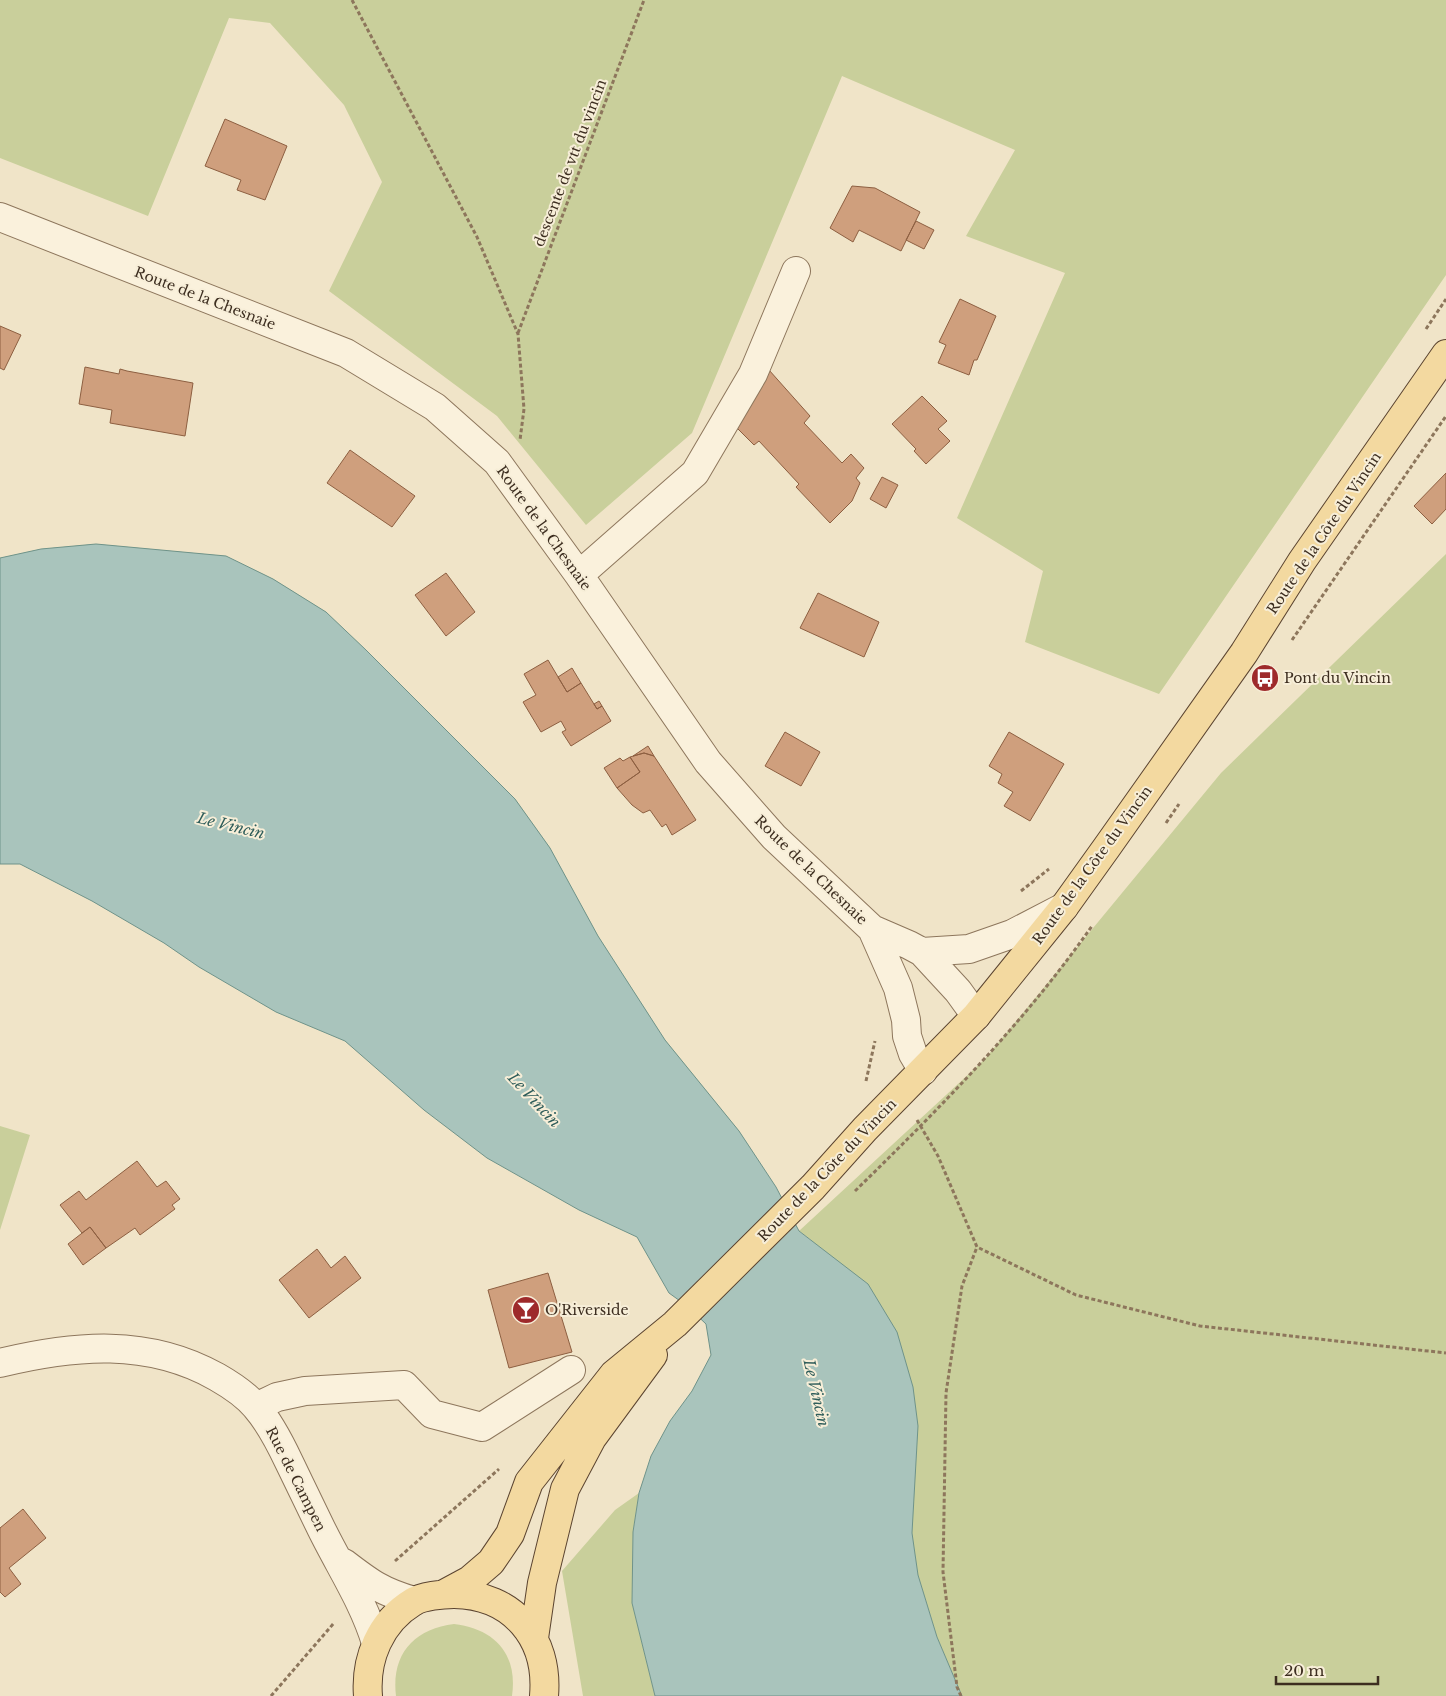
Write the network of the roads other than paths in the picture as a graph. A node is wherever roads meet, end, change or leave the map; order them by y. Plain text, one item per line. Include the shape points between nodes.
1 (0, 218) edge
2 (796, 271) dead end
3 (1446, 354) edge
4 (579, 575) junction
5 (1064, 907) junction
6 (872, 929) junction
7 (922, 952) junction
8 (976, 1016) junction
9 (923, 1072) junction
10 (675, 1324) junction
11 (0, 1363) edge
12 (571, 1370) dead end
13 (256, 1407) junction
14 (334, 1556) junction
15 (444, 1594) junction
16 (414, 1601) junction
17 (534, 1638) junction
18 (376, 1643) junction
19 (368, 1684) edge
20 (350, 1696) edge
21 (544, 1696) edge

1 - 4 street, Route de la Chesnaie via 346,353 435,407 497,462
2 - 4 street via 753,374 695,473
3 - 5 main road, Route de la Côte du Vincin via 1302,561 1244,653
4 - 6 street, Route de la Chesnaie via 708,762 774,837
5 - 7 street, Route de la Chesnaie via 1012,934 970,949
5 - 8 main road, Route de la Côte du Vincin
6 - 7 street, Route de la Chesnaie
6 - 9 street, Route de la Chesnaie via 898,988 907,1036
7 - 8 street, Route de la Chesnaie
8 - 9 main road, Route de la Côte du Vincin
9 - 10 main road, Route de la Côte du Vincin
10 - 15 main road, Route de la Côte du Vincin via 614,1374 571,1427 529,1482 510,1534 491,1562 470,1580
10 - 17 main road, Route de la Côte du Vincin via 592,1438 565,1489 542,1584
11 - 13 street, Rue de Campen via 89,1348 134,1350 198,1366 232,1386
12 - 13 street via 482,1427 432,1414 404,1385 305,1391 277,1397
13 - 14 street, Rue de Campen via 276,1436
14 - 16 street, Rue de Campen via 371,1584
14 - 18 street, Rue de Campen via 358,1597
15 - 16 main road
15 - 17 main road via 470,1594 496,1602 518,1617
16 - 18 main road via 394,1618
17 - 21 main road via 542,1658
18 - 19 main road
19 - 20 main road

